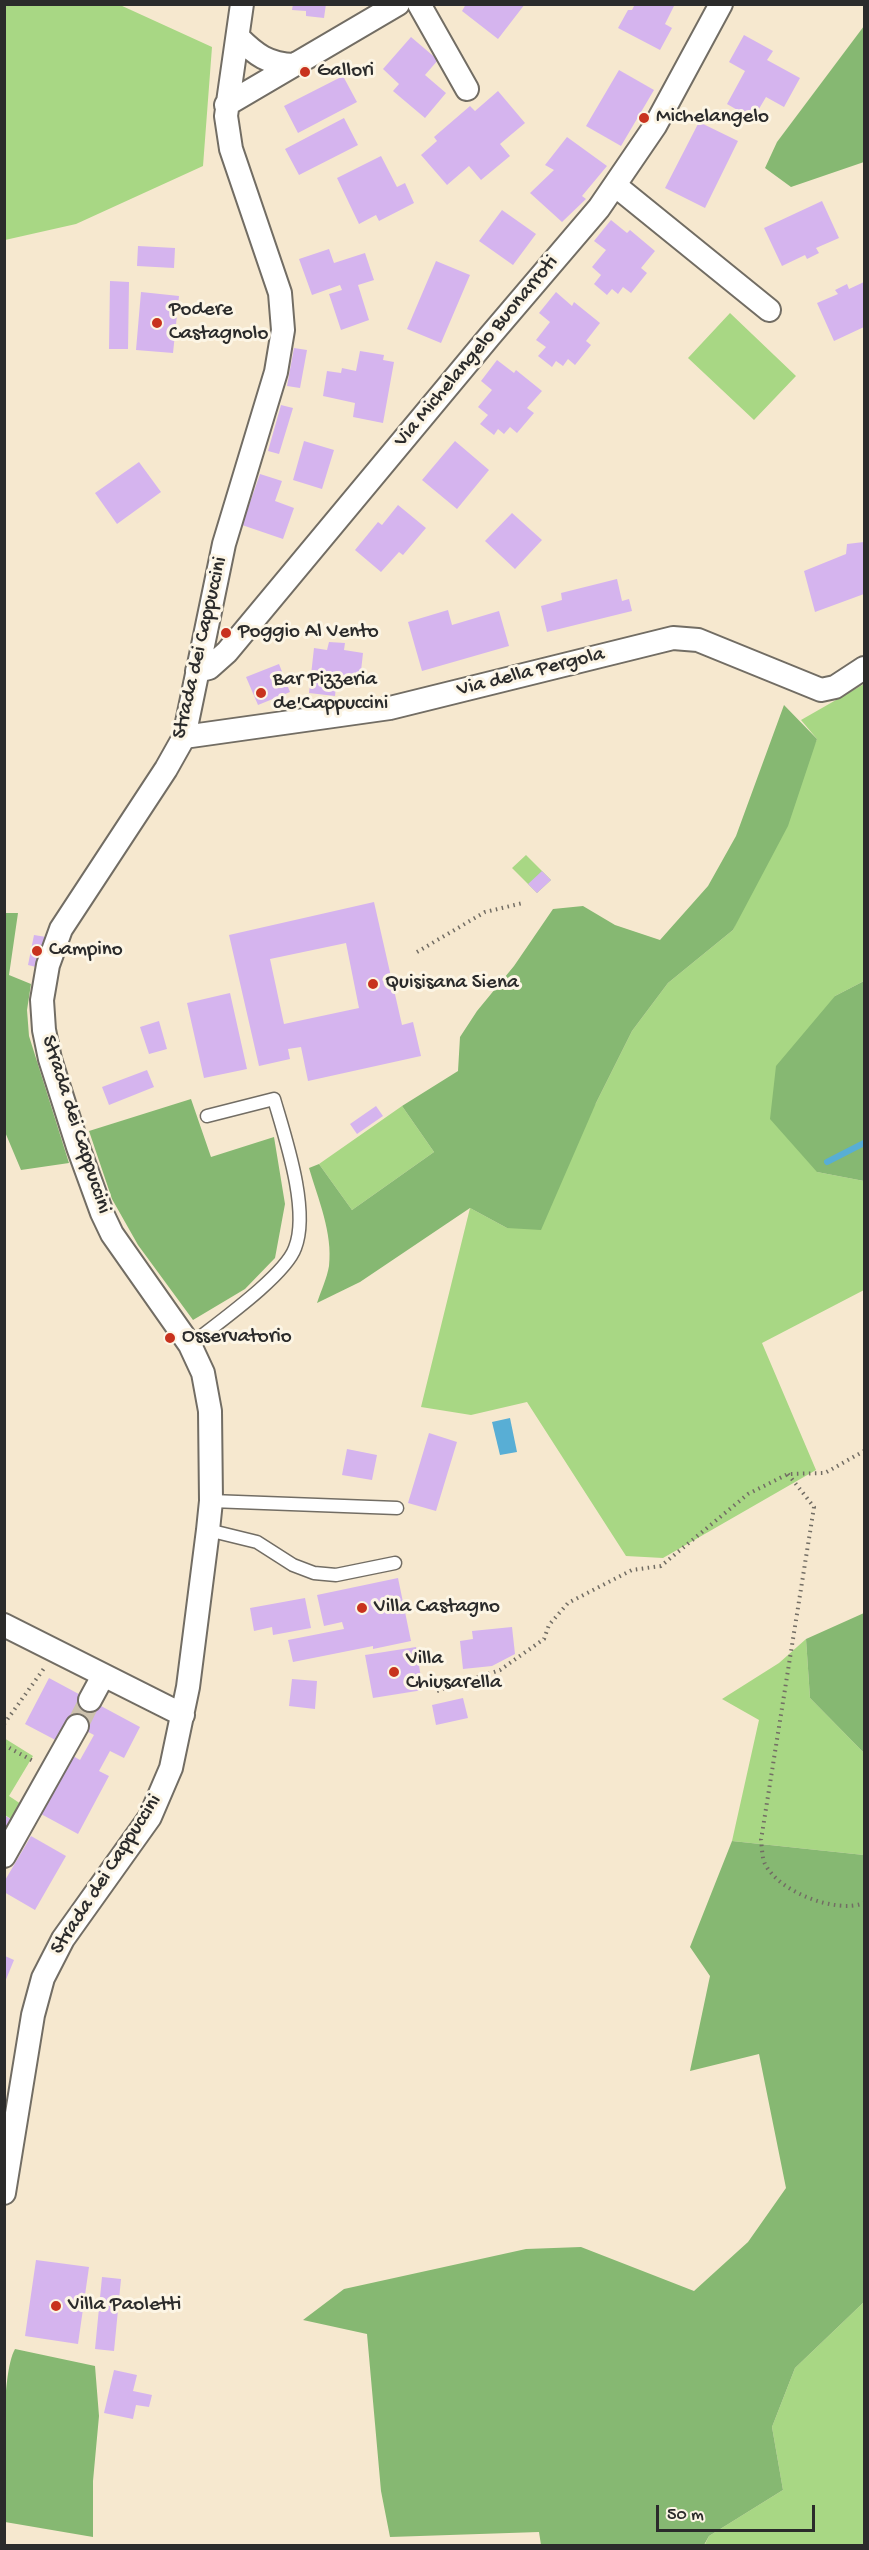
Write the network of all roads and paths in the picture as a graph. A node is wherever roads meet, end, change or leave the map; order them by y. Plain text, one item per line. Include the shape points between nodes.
1 (242, 4) edge
2 (398, 4) edge
3 (419, 4) edge
4 (721, 4) edge
5 (238, 37) junction
6 (294, 65) junction
7 (467, 89) dead end
8 (226, 105) junction
9 (615, 186) junction
10 (769, 310) dead end
11 (864, 668) edge
12 (197, 671) junction
13 (184, 737) junction
14 (523, 903) dead end
15 (417, 952) dead end
16 (207, 1116) dead end
17 (190, 1345) junction
18 (864, 1451) edge
19 (788, 1474) junction
20 (211, 1501) junction
21 (397, 1508) dead end
22 (208, 1530) junction
23 (395, 1563) dead end
24 (4, 1625) edge
25 (55, 1651) junction
26 (104, 1676) junction
27 (437, 1691) dead end
28 (90, 1700) tunnel mouth
29 (183, 1715) junction
30 (4, 1724) edge
31 (77, 1726) tunnel mouth
32 (4, 1744) edge
33 (31, 1760) dead end
34 (4, 1856) edge
35 (864, 1903) edge
36 (4, 2193) edge

1 - 5 street, Strada dei Cappuccini
2 - 6 street
3 - 7 street
4 - 9 street, Via Michelangelo Buonarroti via 673,95
5 - 6 street via 266,61
5 - 8 street, Strada dei Cappuccini
6 - 8 street
8 - 12 street, Strada dei Cappuccini via 231,149 280,293 283,330 272,390 224,544
9 - 10 street
9 - 12 street, Via Michelangelo Buonarroti via 227,652 209,668
11 - 13 street, Via della Pergola via 835,687 821,690 698,640 673,638 399,707
12 - 13 street, Strada dei Cappuccini
13 - 17 street, Strada dei Cappuccini via 61,929 48,965 42,1011 50,1059 102,1213 112,1234
14 - 15 path via 484,912
16 - 17 lane via 274,1099 296,1182 298,1229 296,1247 287,1262
17 - 20 street, Strada dei Cappuccini via 201,1365 209,1397
18 - 19 path via 825,1473
19 - 27 path via 748,1494 661,1566 632,1570 568,1603 549,1625 544,1639 500,1670
19 - 35 path via 814,1507 761,1840 765,1864 786,1887 826,1904
20 - 21 lane
20 - 22 street, Strada dei Cappuccini
22 - 23 lane via 257,1542 314,1573 336,1575
22 - 29 street, Strada dei Cappuccini
24 - 25 street
25 - 26 street
25 - 30 path
26 - 28 street
26 - 29 street
29 - 36 street, Strada dei Cappuccini via 169,1775 150,1817 63,1939 43,1978 33,2014
31 - 34 street
32 - 33 path

